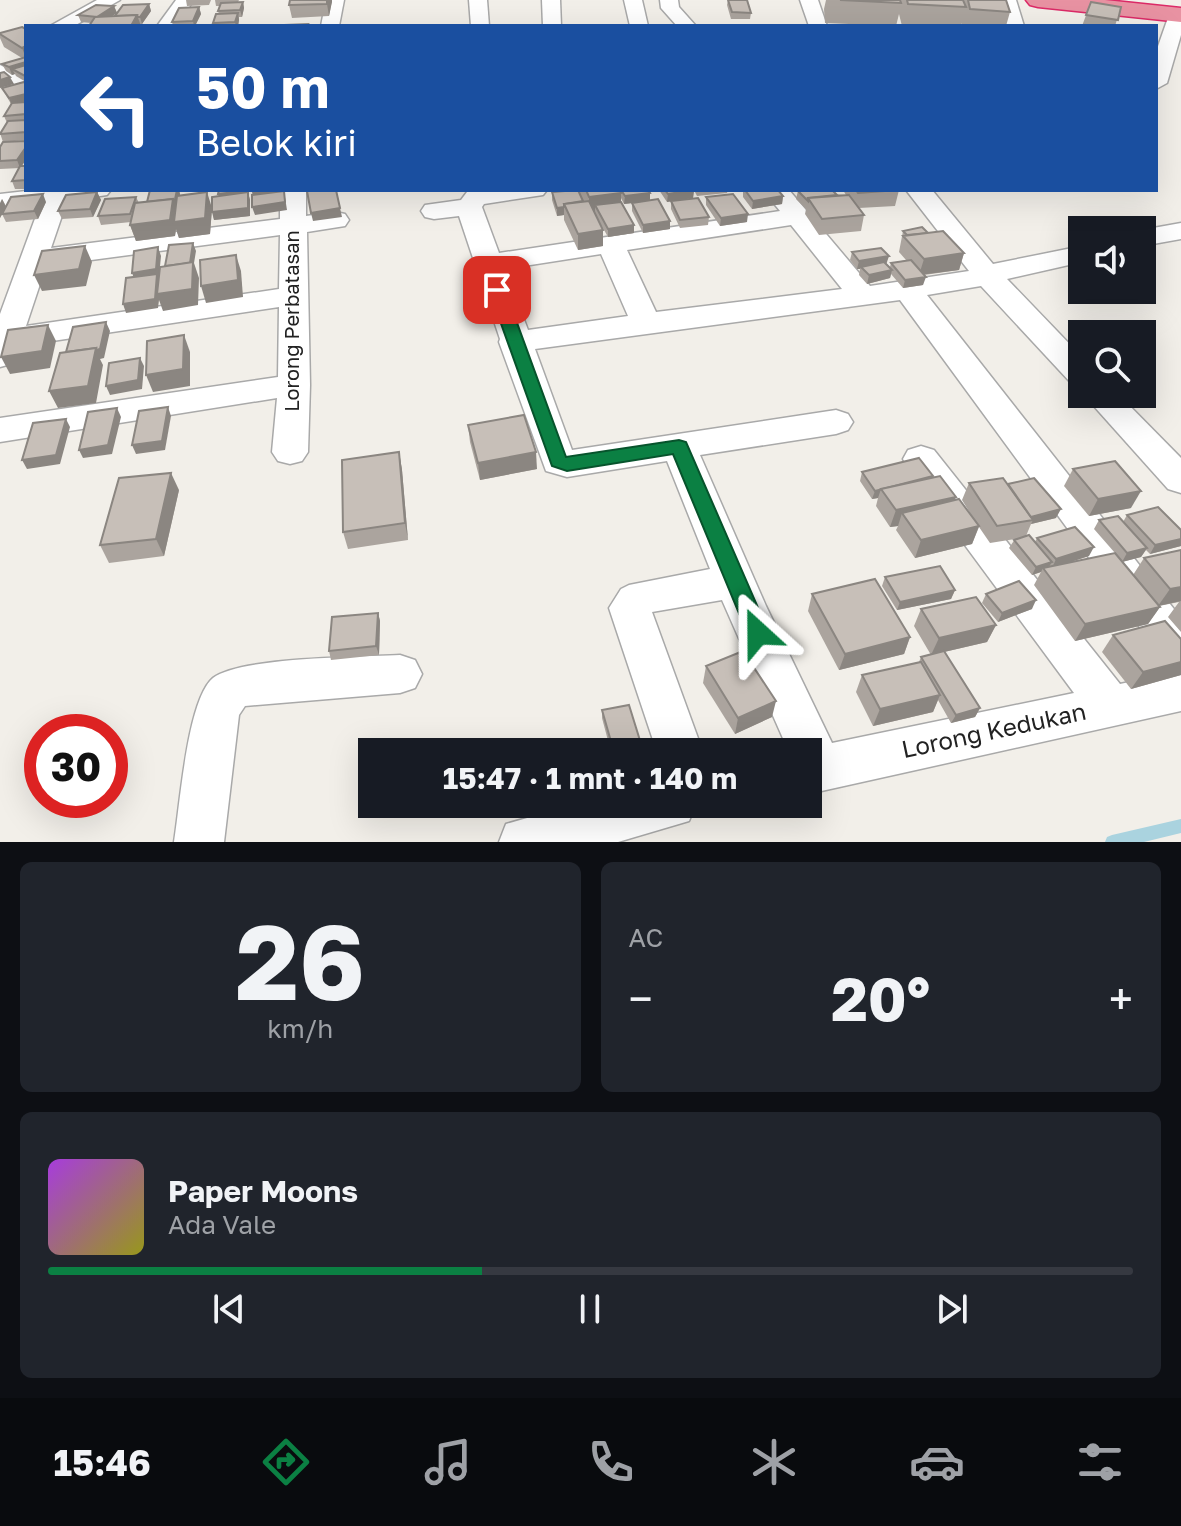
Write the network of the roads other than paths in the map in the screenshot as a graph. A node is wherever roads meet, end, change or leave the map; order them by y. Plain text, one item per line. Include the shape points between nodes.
1 (111, 0) edge
2 (185, 0) edge
3 (335, 0) edge
4 (478, 0) edge
5 (551, 0) edge
6 (633, 0) edge
7 (669, 0) edge
8 (809, 0) edge
9 (1007, 0) edge
10 (1038, 0) edge
11 (1114, 0) edge
12 (1180, 12) edge
13 (63, 24) edge
14 (167, 24) edge
15 (330, 24) edge
16 (480, 24) edge
17 (552, 24) edge
18 (639, 24) edge
19 (685, 24) edge
20 (817, 24) edge
21 (1014, 24) edge
22 (0, 71) edge
23 (1158, 77) edge
24 (24, 83) edge
25 (24, 84) edge
26 (0, 91) edge
27 (58, 192) edge
28 (293, 192) edge
29 (517, 192) edge
30 (778, 192) edge
31 (921, 192) edge
32 (0, 202) edge
33 (469, 207) junction
34 (434, 211) dead end
35 (800, 216) junction
36 (336, 220) edge
37 (292, 225) junction
38 (1181, 231) edge
39 (1156, 235) edge
40 (611, 246) junction
41 (1068, 257) edge
42 (33, 259) junction
43 (489, 263) junction
44 (988, 276) junction
45 (908, 290) junction
46 (861, 294) junction
47 (294, 296) junction
48 (646, 322) junction
49 (514, 342) junction
50 (2, 345) edge
51 (1068, 361) edge
52 (294, 385) junction
53 (1112, 408) edge
54 (836, 422) dead end
55 (0, 430) edge
56 (679, 447) junction
57 (290, 452) dead end
58 (921, 459) edge
59 (1181, 480) edge
60 (735, 581) junction
61 (1181, 650) edge
62 (400, 674) dead end
63 (1181, 691) edge
64 (1110, 706) junction
65 (675, 738) edge
66 (801, 738) edge
67 (822, 768) edge
68 (615, 818) edge
69 (199, 842) edge
70 (524, 842) edge

1 - 13 street
2 - 14 street
3 - 15 street
4 - 16 street
5 - 17 street
6 - 18 street
7 - 19 street
8 - 20 street
9 - 21 street
10 - 12 highway
11 - 12 highway
12 - 23 street
22 - 24 street
25 - 26 street
27 - 32 street
27 - 42 street
28 - 37 street, Lorong Perbatasan
29 - 33 street via 476,197
30 - 35 street
31 - 44 street
33 - 34 street
33 - 43 street
35 - 40 street
35 - 46 street
36 - 37 street
37 - 42 street
37 - 47 street, Lorong Perbatasan
38 - 39 street
40 - 43 street
40 - 48 street
41 - 44 street
42 - 50 street
43 - 49 street
44 - 45 street
44 - 51 street
45 - 46 street
45 - 61 street
46 - 48 street
47 - 50 street
47 - 52 street, Lorong Perbatasan
48 - 49 street
49 - 56 street via 559,462
52 - 55 street
52 - 57 street, Lorong Perbatasan
53 - 59 street
54 - 56 street
56 - 60 street
58 - 64 street
60 - 65 street via 643,597 630,608
60 - 66 street
62 - 69 street via 244,685 229,692 217,710
63 - 64 street, Lorong Kedukan
64 - 67 street, Lorong Kedukan
68 - 70 street

